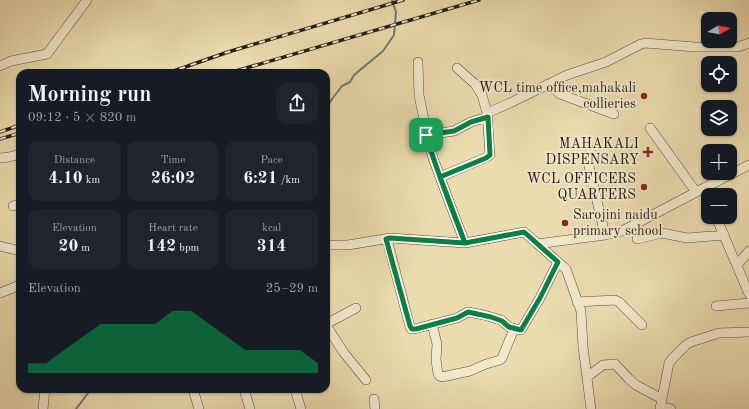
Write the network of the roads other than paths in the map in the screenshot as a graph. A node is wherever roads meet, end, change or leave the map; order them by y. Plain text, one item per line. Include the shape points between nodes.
1 (87, 0) edge
2 (749, 42) edge
3 (418, 62) dead end
4 (0, 66) edge
5 (457, 68) dead end
6 (548, 84) junction
7 (614, 114) dead end
8 (487, 115) junction
9 (650, 128) dead end
10 (426, 135) junction
11 (591, 150) dead end
12 (16, 155) edge
13 (0, 158) edge
14 (749, 165) edge
15 (440, 177) junction
16 (700, 190) junction
17 (719, 224) edge
18 (605, 235) junction
19 (724, 235) junction
20 (637, 238) dead end
21 (386, 239) junction
22 (465, 243) junction
23 (537, 244) junction
24 (330, 245) edge
25 (0, 246) edge
26 (16, 250) edge
27 (749, 251) edge
28 (558, 262) junction
29 (737, 265) junction
30 (16, 287) edge
31 (0, 293) edge
32 (749, 294) edge
33 (577, 302) junction
34 (749, 302) edge
35 (716, 306) dead end
36 (356, 308) dead end
37 (330, 323) edge
38 (432, 324) junction
39 (642, 325) dead end
40 (514, 329) junction
41 (330, 331) edge
42 (749, 332) edge
43 (587, 377) junction
44 (366, 380) dead end
45 (45, 393) edge
46 (194, 393) edge
47 (245, 393) edge
48 (296, 393) edge
49 (374, 399) dead end
50 (661, 405) edge
51 (43, 409) edge
52 (199, 409) edge
53 (250, 409) edge
54 (301, 409) edge
55 (375, 409) edge
56 (591, 409) edge
57 (671, 409) edge

1 - 4 street via 48,54 11,61
2 - 6 street via 734,47 700,48 641,44 606,62 570,73
3 - 10 street via 419,95
5 - 8 street via 475,84 482,95
6 - 7 street via 560,94
6 - 8 street
8 - 10 street via 454,131
8 - 15 street via 490,155
9 - 16 street
10 - 15 street
11 - 18 street via 588,162
12 - 13 street
14 - 16 street
15 - 22 street
16 - 18 street via 622,232
17 - 19 street
18 - 23 street
19 - 20 street via 687,238 662,233
19 - 29 street
21 - 22 street
21 - 24 street
21 - 38 street via 410,326 416,329
22 - 23 street via 524,232
23 - 28 street
25 - 26 street
27 - 29 street
28 - 33 street via 566,269
28 - 40 street via 522,330
29 - 32 street
30 - 31 street
33 - 39 street via 615,300
33 - 43 street via 581,311
34 - 35 street
36 - 37 street
38 - 40 street via 457,318 468,312 501,320
38 - 40 street via 437,344 438,374 442,377 470,371 500,360
41 - 44 street
42 - 50 street via 716,333 686,345 669,363
43 - 50 street via 603,365 615,364
43 - 56 street
45 - 51 street
46 - 52 street
47 - 53 street
48 - 54 street
49 - 55 street
50 - 57 street

